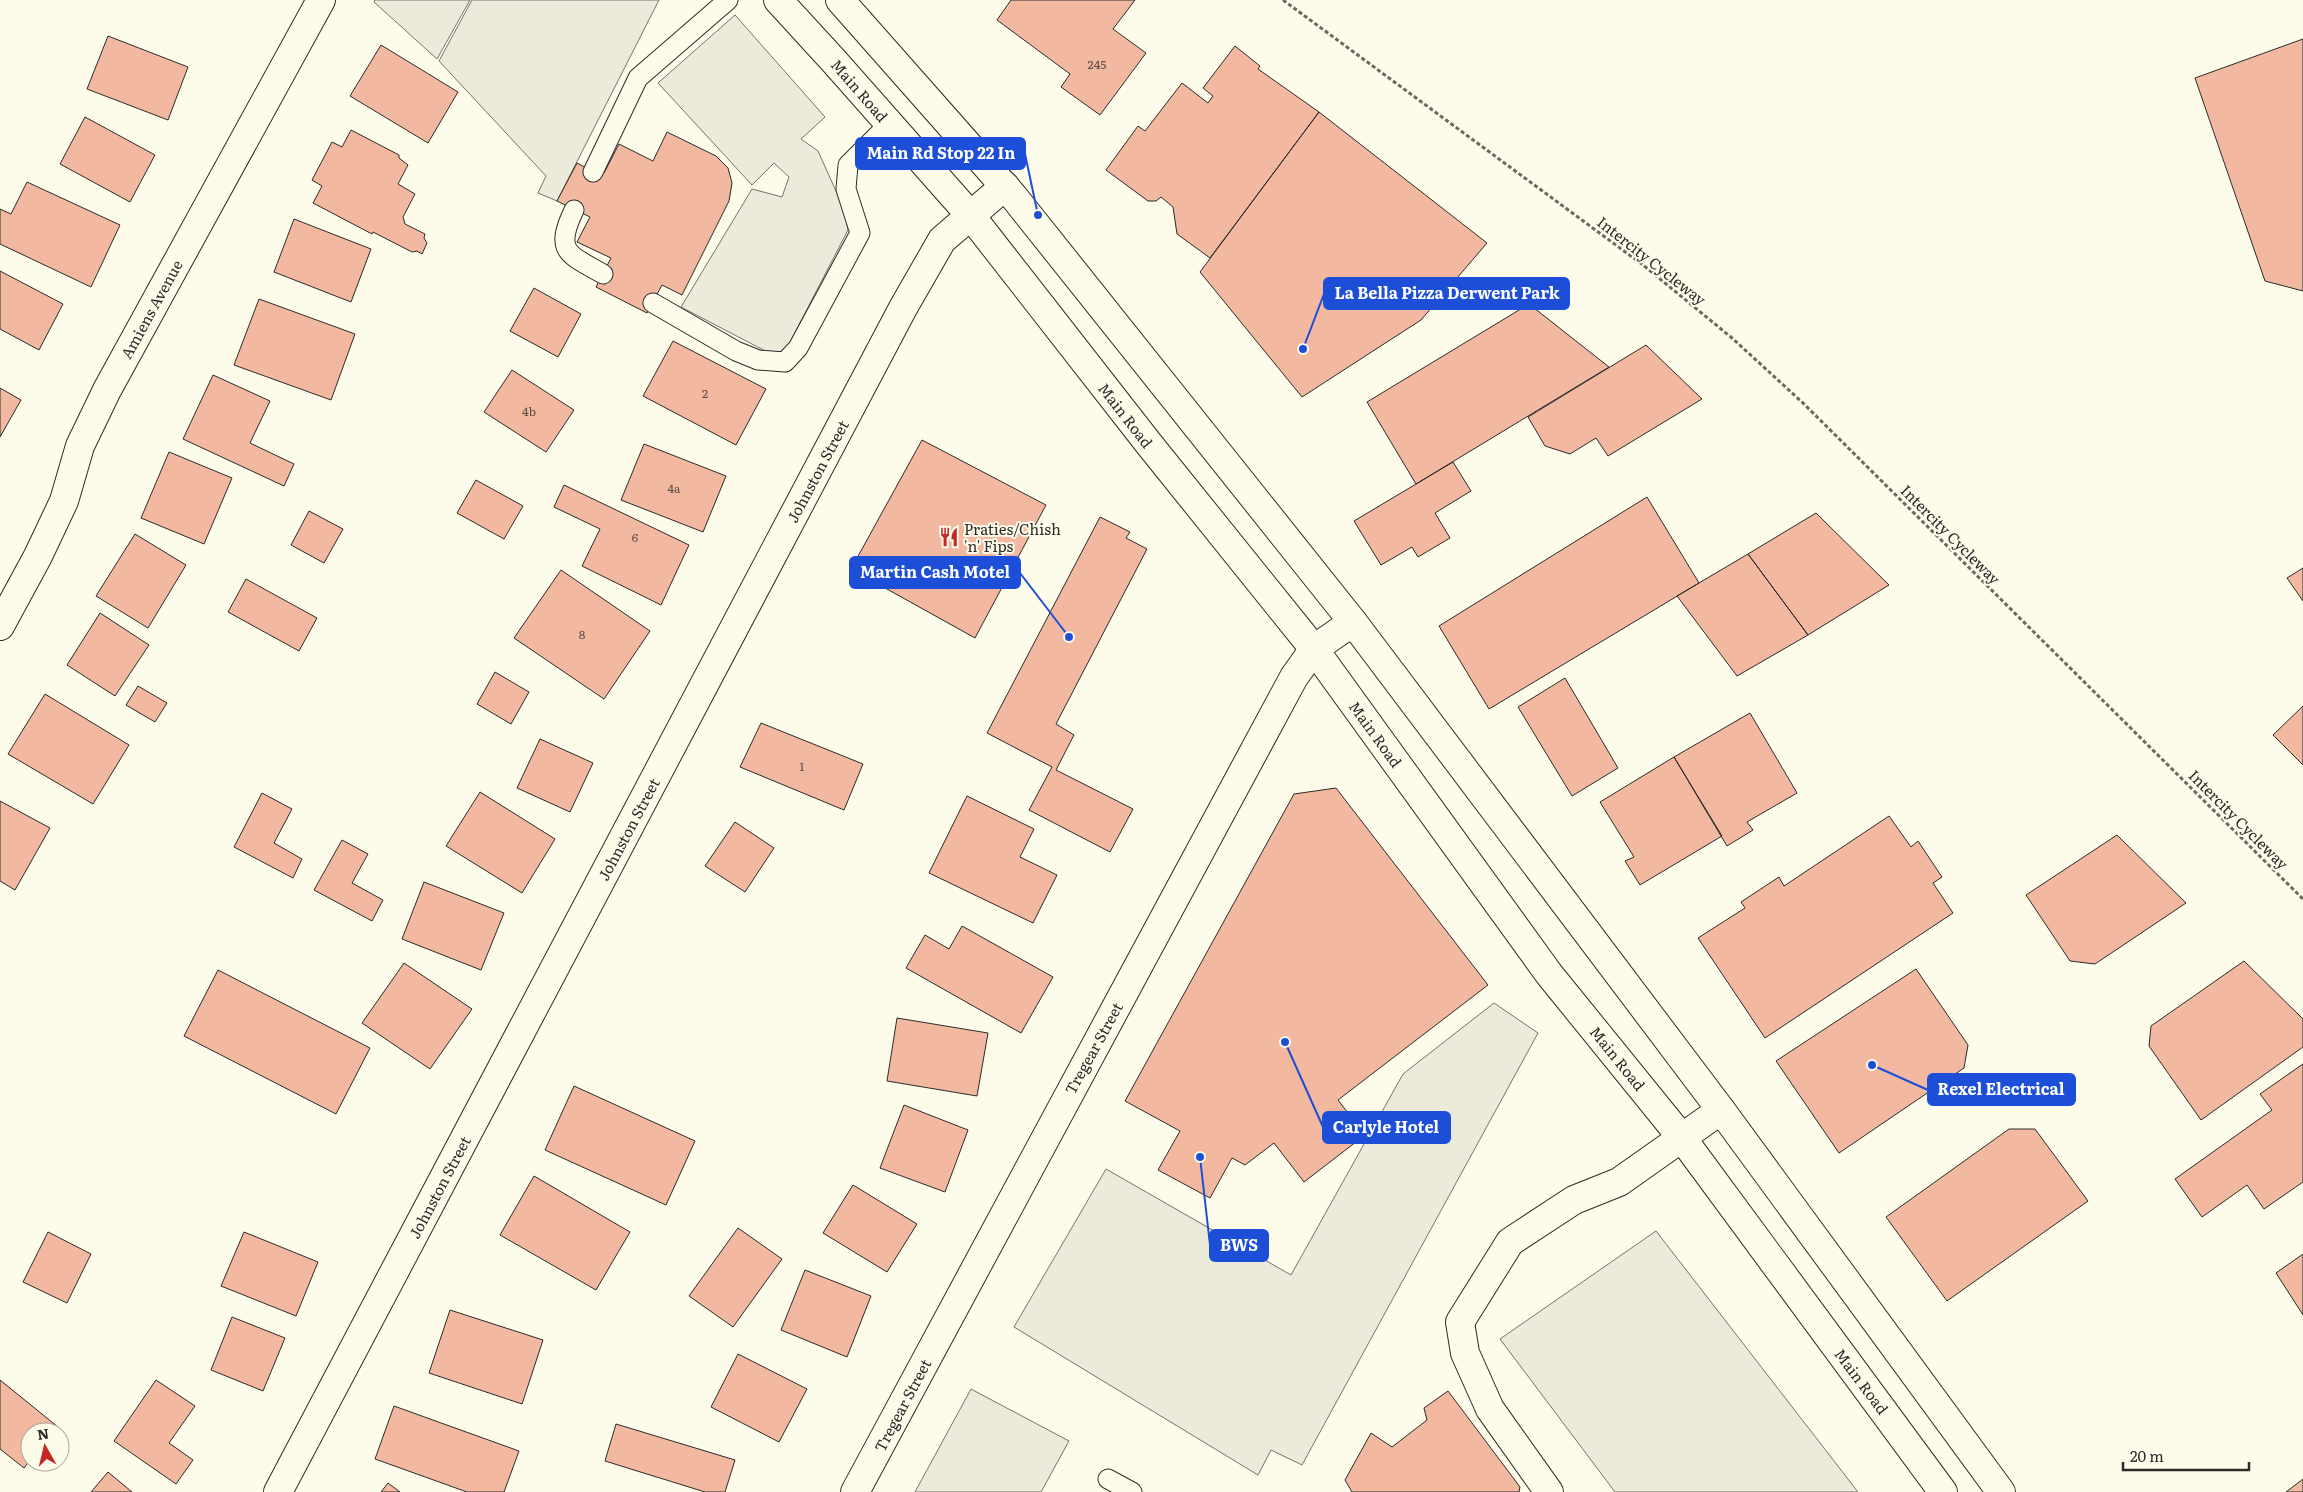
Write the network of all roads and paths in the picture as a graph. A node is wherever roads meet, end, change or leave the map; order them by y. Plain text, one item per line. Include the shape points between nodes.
1 (321, 0) edge
2 (728, 0) edge
3 (778, 0) edge
4 (840, 0) edge
5 (1283, 0) edge
6 (889, 124) junction
7 (593, 172) dead end
8 (1005, 186) junction
9 (574, 210) dead end
10 (970, 216) junction
11 (603, 274) dead end
12 (653, 303) dead end
13 (1353, 622) junction
14 (0, 626) edge
15 (1314, 649) junction
16 (2303, 899) edge
17 (1722, 1110) junction
18 (1682, 1138) junction
19 (1108, 1480) dead end
20 (278, 1492) edge
21 (855, 1492) edge
22 (1132, 1492) edge
23 (1549, 1492) edge
24 (1943, 1492) edge
25 (2001, 1492) edge

1 - 14 main road, Amiens Avenue via 106,390 80,446 64,500
2 - 7 lane via 638,78
3 - 6 main road, Main Road
4 - 8 main road
5 - 16 path, Intercity Cycleway via 1643,265 1732,338 1803,403
6 - 10 main road, Main Road
6 - 12 lane via 848,165 846,188 860,233 798,348 785,362 758,360 736,351
8 - 10 main road, Johnston Street
8 - 13 main road
9 - 11 lane via 565,229 565,246 569,254
10 - 15 main road, Main Road
10 - 20 main road, Johnston Street via 942,240 903,308
13 - 15 main road, Tregear Street
13 - 17 main road
15 - 18 main road, Main Road via 1549,974
15 - 21 main road, Tregear Street via 1294,677
17 - 18 main road
17 - 25 main road
18 - 23 main road via 1619,1182 1574,1200 1510,1242 1460,1322 1465,1354 1490,1409
18 - 24 main road, Main Road
19 - 22 lane

